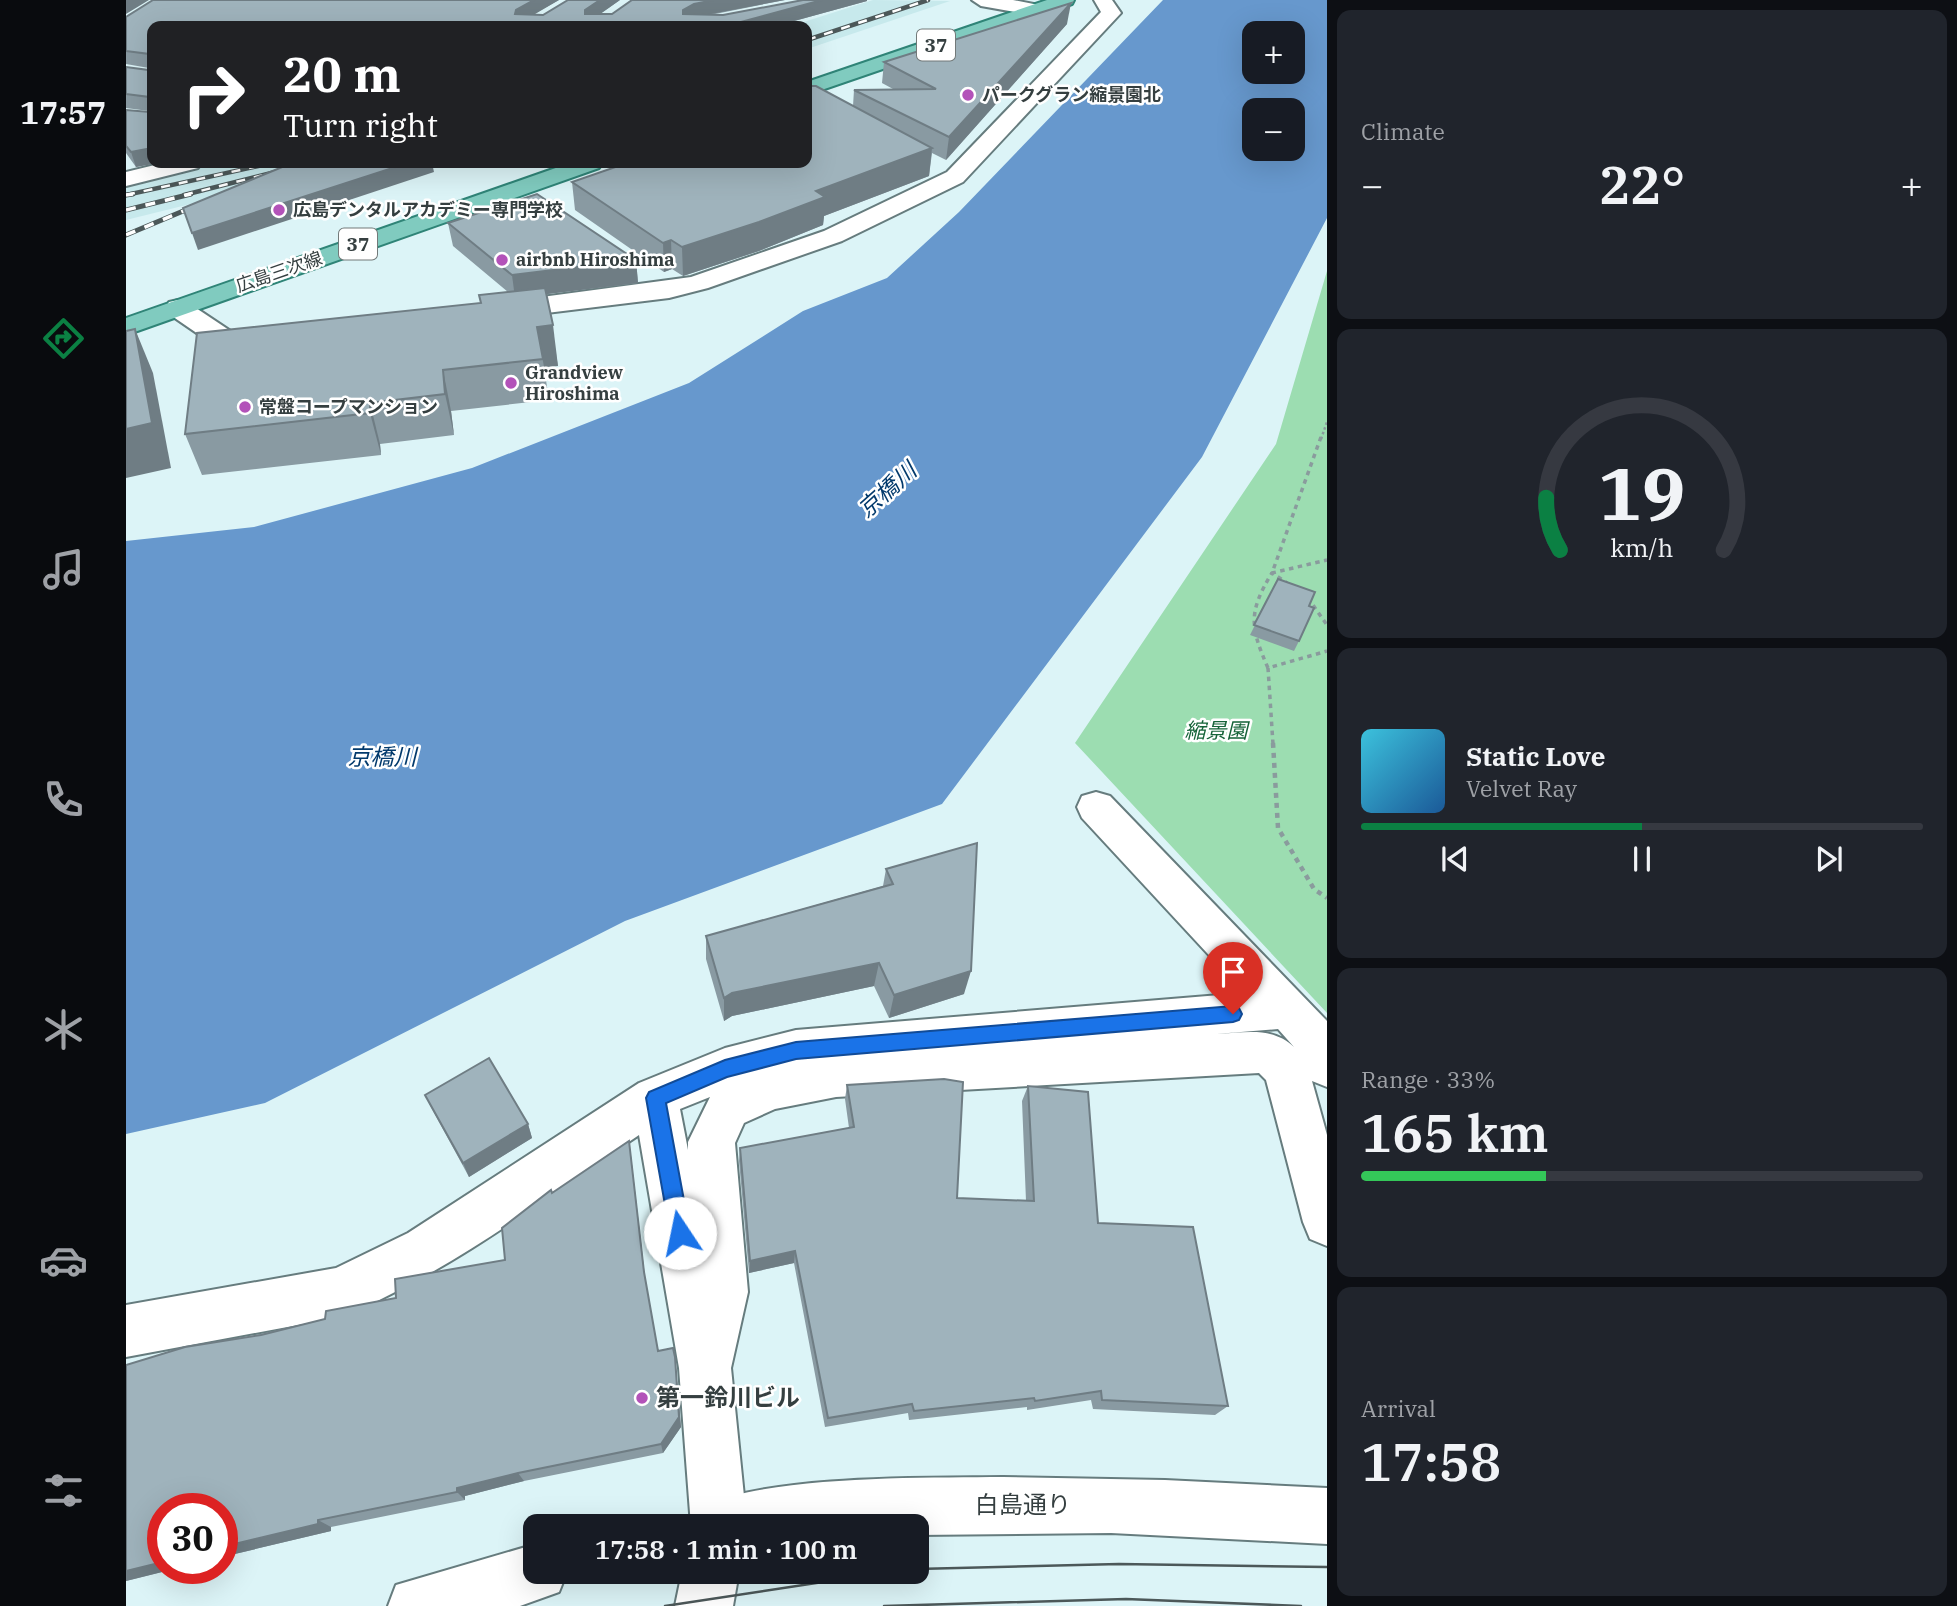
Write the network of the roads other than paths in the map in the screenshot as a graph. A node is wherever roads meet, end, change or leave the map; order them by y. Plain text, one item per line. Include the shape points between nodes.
1 (981, 0) edge
2 (1065, 0) edge
3 (1103, 0) edge
4 (1007, 2) edge
5 (1037, 10) junction
6 (812, 66) edge
7 (812, 87) edge
8 (931, 165) edge
9 (170, 168) edge
10 (515, 168) edge
11 (576, 168) edge
12 (954, 177) junction
13 (126, 179) edge
14 (521, 187) junction
15 (550, 206) edge
16 (637, 267) dead end
17 (669, 290) junction
18 (126, 302) edge
19 (178, 308) junction
20 (477, 313) edge
21 (126, 327) edge
22 (285, 337) edge
23 (1096, 807) dead end
24 (1287, 1010) junction
25 (1327, 1066) edge
26 (655, 1098) junction
27 (1327, 1222) edge
28 (126, 1331) edge
29 (705, 1368) junction
30 (719, 1514) edge
31 (777, 1514) edge
32 (1327, 1516) edge
33 (523, 1576) edge
34 (709, 1584) edge
35 (416, 1606) edge
36 (704, 1606) edge

1 - 4 street
2 - 5 main road, 37
3 - 12 street via 1111,13
4 - 5 street
4 - 6 main road, 37
5 - 7 main road, 37
8 - 12 street
9 - 13 street
10 - 18 main road, 広島三次線 / 37
11 - 14 main road, 広島三次線 / 37
12 - 17 street via 833,236
14 - 15 street
14 - 19 main road, 広島三次線 / 37
16 - 17 street
17 - 20 street
19 - 21 main road, 広島三次線 / 37
19 - 22 street via 230,343
23 - 24 street
24 - 25 street via 1322,1046
24 - 26 street via 796,1050 725,1069
26 - 28 street via 425,1250 341,1292
26 - 29 street
27 - 29 street via 1286,1069 1268,1052 836,1076 772,1089 728,1108 712,1142 723,1292
29 - 30 street
31 - 32 street, 白島通り via 971,1504 1153,1506
33 - 35 street
34 - 36 street

